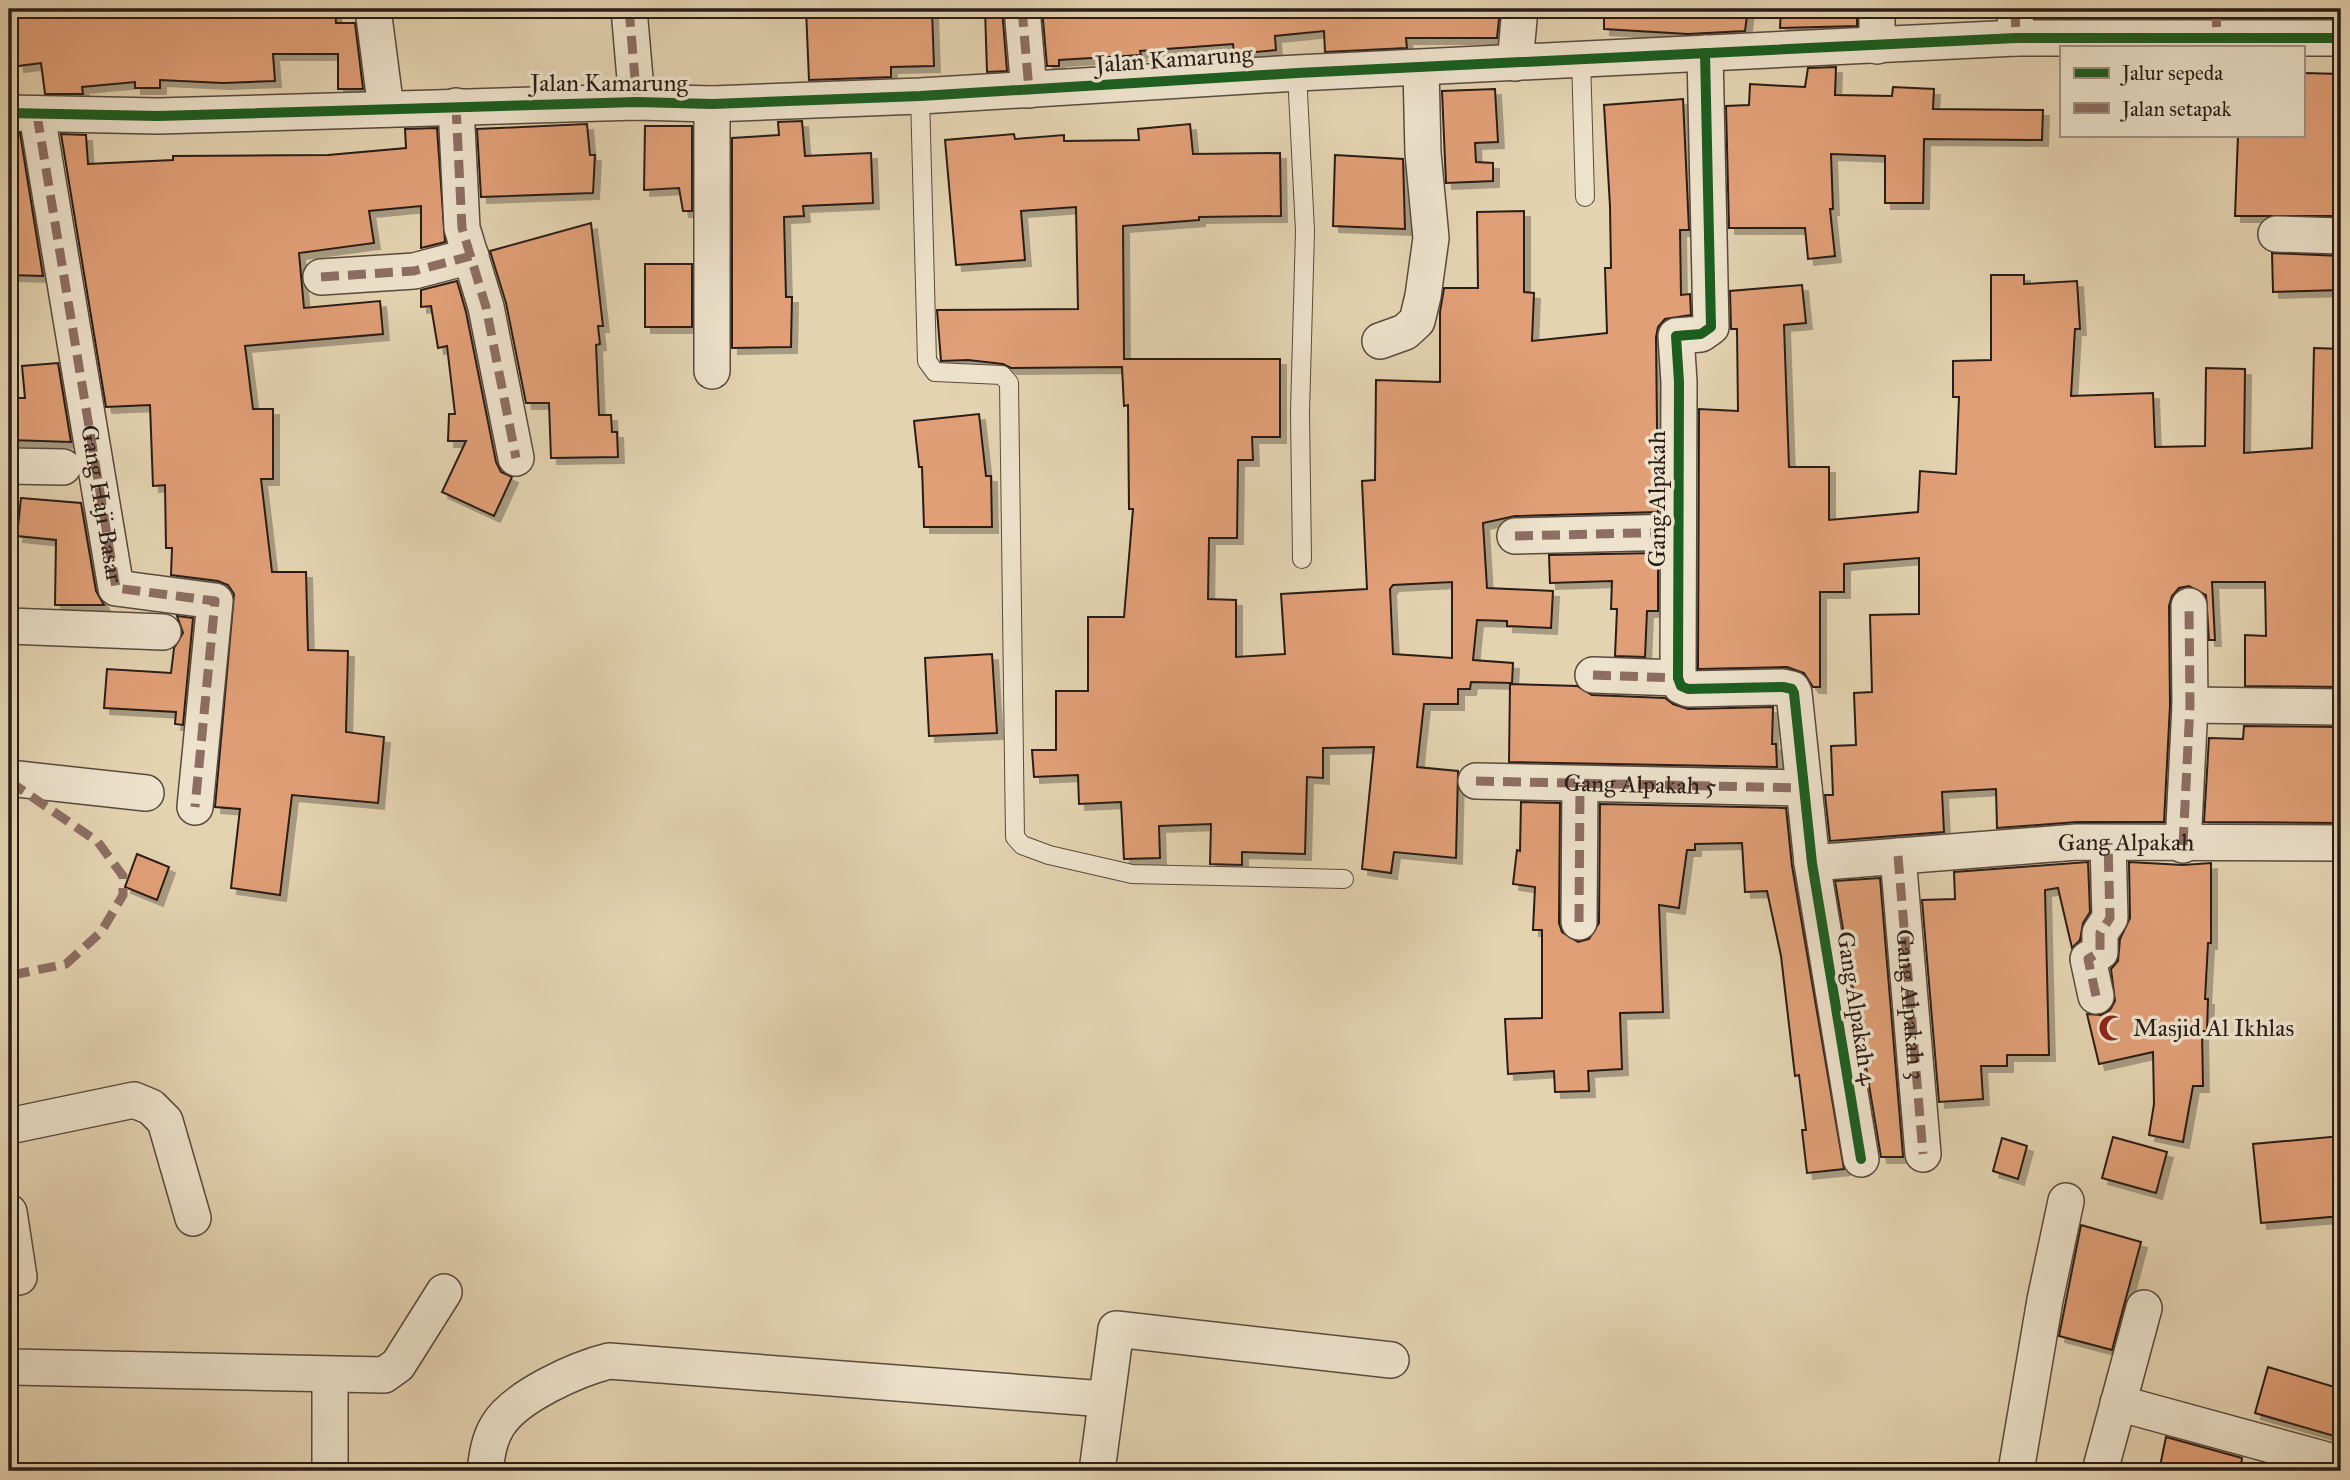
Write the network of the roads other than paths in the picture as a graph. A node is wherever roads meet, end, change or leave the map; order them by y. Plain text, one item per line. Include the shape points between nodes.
1 (373, 9) edge
2 (629, 9) edge
3 (1021, 9) edge
4 (1520, 9) edge
5 (1877, 9) edge
6 (2016, 23) edge
7 (2341, 38) edge
8 (1877, 46) junction
9 (1705, 53) junction
10 (1581, 60) junction
11 (1515, 62) junction
12 (1421, 68) junction
13 (1297, 73) junction
14 (1029, 90) junction
15 (920, 96) junction
16 (637, 102) junction
17 (712, 104) junction
18 (456, 106) junction
19 (386, 108) junction
20 (23, 114) edge
21 (1585, 197) dead end
22 (2276, 234) dead end
23 (2341, 236) edge
24 (471, 256) junction
25 (321, 277) dead end
26 (1380, 341) dead end
27 (712, 371) dead end
28 (516, 458) dead end
29 (9, 466) edge
30 (63, 467) dead end
31 (1678, 532) junction
32 (1515, 536) dead end
33 (1302, 559) dead end
34 (2189, 606) dead end
35 (9, 626) edge
36 (163, 632) dead end
37 (1593, 676) dead end
38 (1678, 678) junction
39 (2190, 705) junction
40 (2341, 706) edge
41 (9, 778) edge
42 (1476, 781) dead end
43 (1580, 785) junction
44 (1804, 788) junction
45 (146, 793) dead end
46 (195, 807) dead end
47 (2108, 843) junction
48 (2341, 843) edge
49 (2183, 845) junction
50 (1898, 856) junction
51 (1812, 863) junction
52 (1344, 879) dead end
53 (1579, 922) dead end
54 (2096, 996) dead end
55 (9, 1126) edge
56 (1923, 1154) dead end
57 (1861, 1159) dead end
58 (2066, 1201) dead end
59 (9, 1212) edge
60 (192, 1218) dead end
61 (19, 1277) dead end
62 (444, 1292) dead end
63 (2144, 1308) dead end
64 (1391, 1360) dead end
65 (13, 1367) dead end
66 (330, 1376) junction
67 (1105, 1399) junction
68 (2118, 1403) junction
69 (2341, 1464) edge
70 (330, 1471) edge
71 (485, 1471) edge
72 (1097, 1471) edge
73 (2016, 1471) edge
74 (2100, 1471) edge

1 - 19 street
2 - 16 street
3 - 14 street
4 - 11 street
5 - 8 street
6 - 7 street, Jalan Kamarung
6 - 8 street, Jalan Kamarung
8 - 9 street, Jalan Kamarung
9 - 10 street, Jalan Kamarung
9 - 31 street, Gang Alpakah via 1711,327 1701,334 1676,336
10 - 11 street, Jalan Kamarung
10 - 21 lane
11 - 12 street, Jalan Kamarung
12 - 13 street, Jalan Kamarung
12 - 26 street via 1431,238 1423,296 1417,321 1405,332
13 - 14 street, Jalan Kamarung
13 - 33 lane via 1305,231
14 - 15 street, Jalan Kamarung
15 - 17 street, Jalan Kamarung
15 - 52 lane via 927,361 935,372 1002,375 1009,383 1015,836 1023,845 1049,855 1132,874
16 - 17 street, Jalan Kamarung
16 - 18 street, Jalan Kamarung
17 - 27 street
18 - 19 street, Jalan Kamarung
18 - 24 street via 462,228
19 - 20 street, Jalan Kamarung via 158,116
20 - 46 street, Gang Haji Basar via 116,588 215,601
22 - 23 street
24 - 25 street via 414,271
24 - 28 street via 486,307
29 - 30 street
31 - 32 street
31 - 38 street, Gang Alpakah
34 - 39 street
35 - 36 street
37 - 38 street
38 - 44 street via 1688,689 1791,689
39 - 40 street
39 - 49 street
41 - 45 street
42 - 43 street, Gang Alpakah 5
43 - 44 street, Gang Alpakah 5
43 - 53 street
44 - 51 street
47 - 49 street, Gang Alpakah
47 - 50 street, Gang Alpakah
47 - 54 street via 2110,918 2100,933 2100,952 2088,959
48 - 49 street, Gang Alpakah
50 - 51 street, Gang Alpakah
50 - 56 street, Gang Alpakah 3
51 - 57 street, Gang Alpakah 4
55 - 60 street via 134,1100 151,1107 166,1121
58 - 73 street
59 - 61 street
62 - 66 street via 390,1374
63 - 68 street
64 - 67 street via 1116,1329
65 - 66 street
66 - 70 street
67 - 71 street via 609,1361 576,1370 527,1399 499,1423 488,1447
67 - 72 street
68 - 69 street
68 - 74 street

